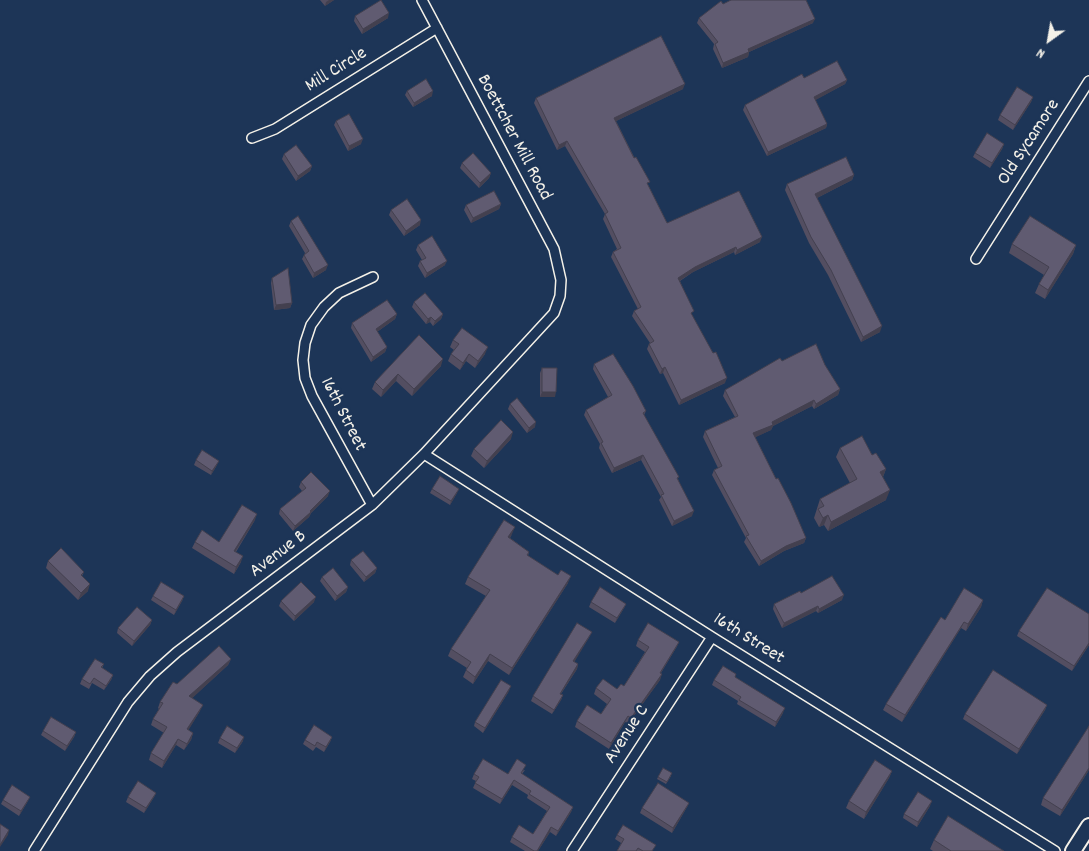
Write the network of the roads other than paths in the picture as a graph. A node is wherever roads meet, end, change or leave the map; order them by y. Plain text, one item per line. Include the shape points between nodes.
1 (422, 0) edge
2 (437, 28) junction
3 (1089, 81) edge
4 (252, 138) dead end
5 (976, 259) dead end
6 (373, 277) dead end
7 (560, 296) joint
8 (424, 454) junction
9 (372, 505) junction
10 (712, 638) junction
11 (1089, 826) edge
12 (34, 851) edge
13 (572, 851) edge
14 (1055, 851) edge
15 (1073, 851) edge

1 - 2 street, Boettcher Mill Road
2 - 4 street, Mill Circle via 275,129
2 - 7 street, Boettcher Mill Road via 554,249 559,266
3 - 5 street, Old Sycamore
6 - 9 street, 16th Street via 339,294 324,307 308,334 303,360 312,396
7 - 8 street, Avenue B via 554,313 540,330
8 - 9 street, Avenue B
8 - 10 street, 16th Street
9 - 12 street, Avenue B via 177,652 150,676 128,702
10 - 13 street, Avenue C
10 - 14 street, 16th Street
11 - 15 street

